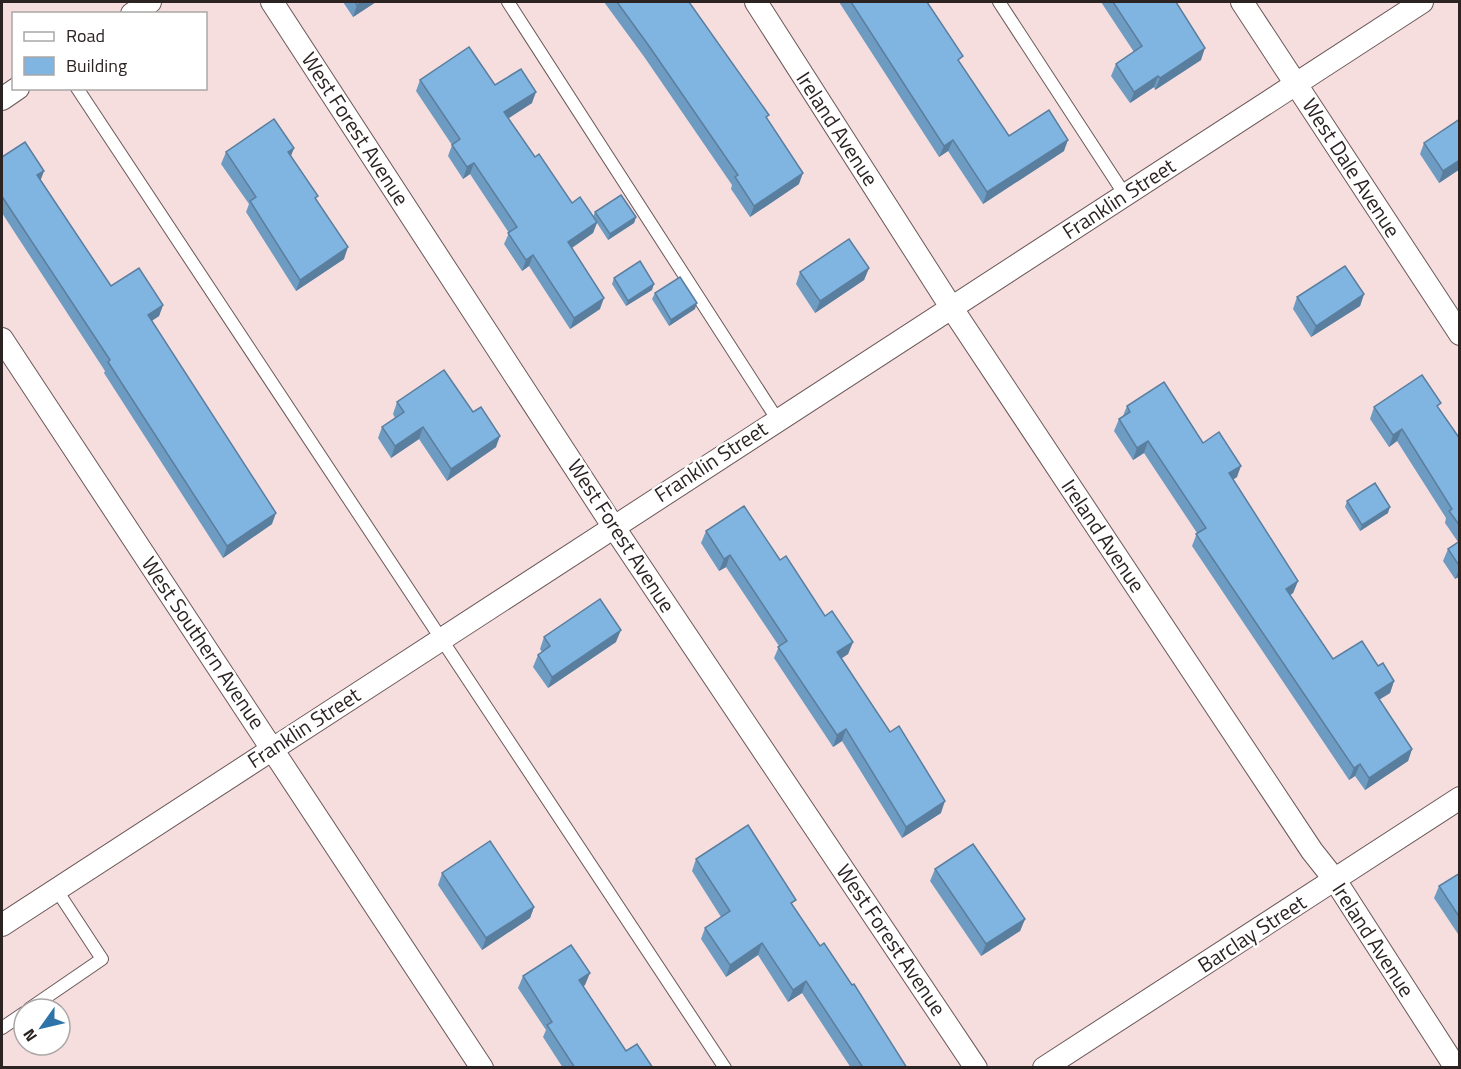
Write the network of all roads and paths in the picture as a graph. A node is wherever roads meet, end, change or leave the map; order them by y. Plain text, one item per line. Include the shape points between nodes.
1 (150, 2) edge
2 (272, 2) edge
3 (508, 2) edge
4 (756, 2) edge
5 (999, 2) edge
6 (1242, 2) edge
7 (1422, 2) edge
8 (135, 12) edge
9 (1296, 84) junction
10 (15, 90) edge
11 (78, 90) edge
12 (2, 99) edge
13 (1125, 195) junction
14 (951, 307) junction
15 (1460, 334) edge
16 (2, 339) edge
17 (777, 419) junction
18 (613, 526) junction
19 (440, 639) junction
20 (273, 748) junction
21 (1460, 798) edge
22 (1335, 880) junction
23 (56, 889) junction
24 (2, 925) edge
25 (47, 997) edge
26 (482, 1068) edge
27 (725, 1068) edge
28 (976, 1068) edge
29 (1044, 1068) edge
30 (1456, 1068) edge

1 - 8 street
2 - 18 street, West Forest Avenue
3 - 17 lane
4 - 14 street, Ireland Avenue
5 - 13 lane
6 - 9 street, West Dale Avenue
7 - 9 street, Franklin Street
9 - 13 street, Franklin Street
9 - 15 street, West Dale Avenue
10 - 12 street
11 - 19 lane
13 - 14 street, Franklin Street
14 - 17 street, Franklin Street
14 - 22 street, Ireland Avenue
16 - 20 street, West Southern Avenue
17 - 18 street, Franklin Street
18 - 19 street, Franklin Street
18 - 28 street, West Forest Avenue
19 - 20 street, Franklin Street
19 - 27 lane
20 - 23 street, Franklin Street
20 - 26 street, West Southern Avenue
21 - 22 street, Barclay Street
22 - 29 street, Barclay Street
22 - 30 street, Ireland Avenue
23 - 24 street, Franklin Street
23 - 25 lane via 102,959

